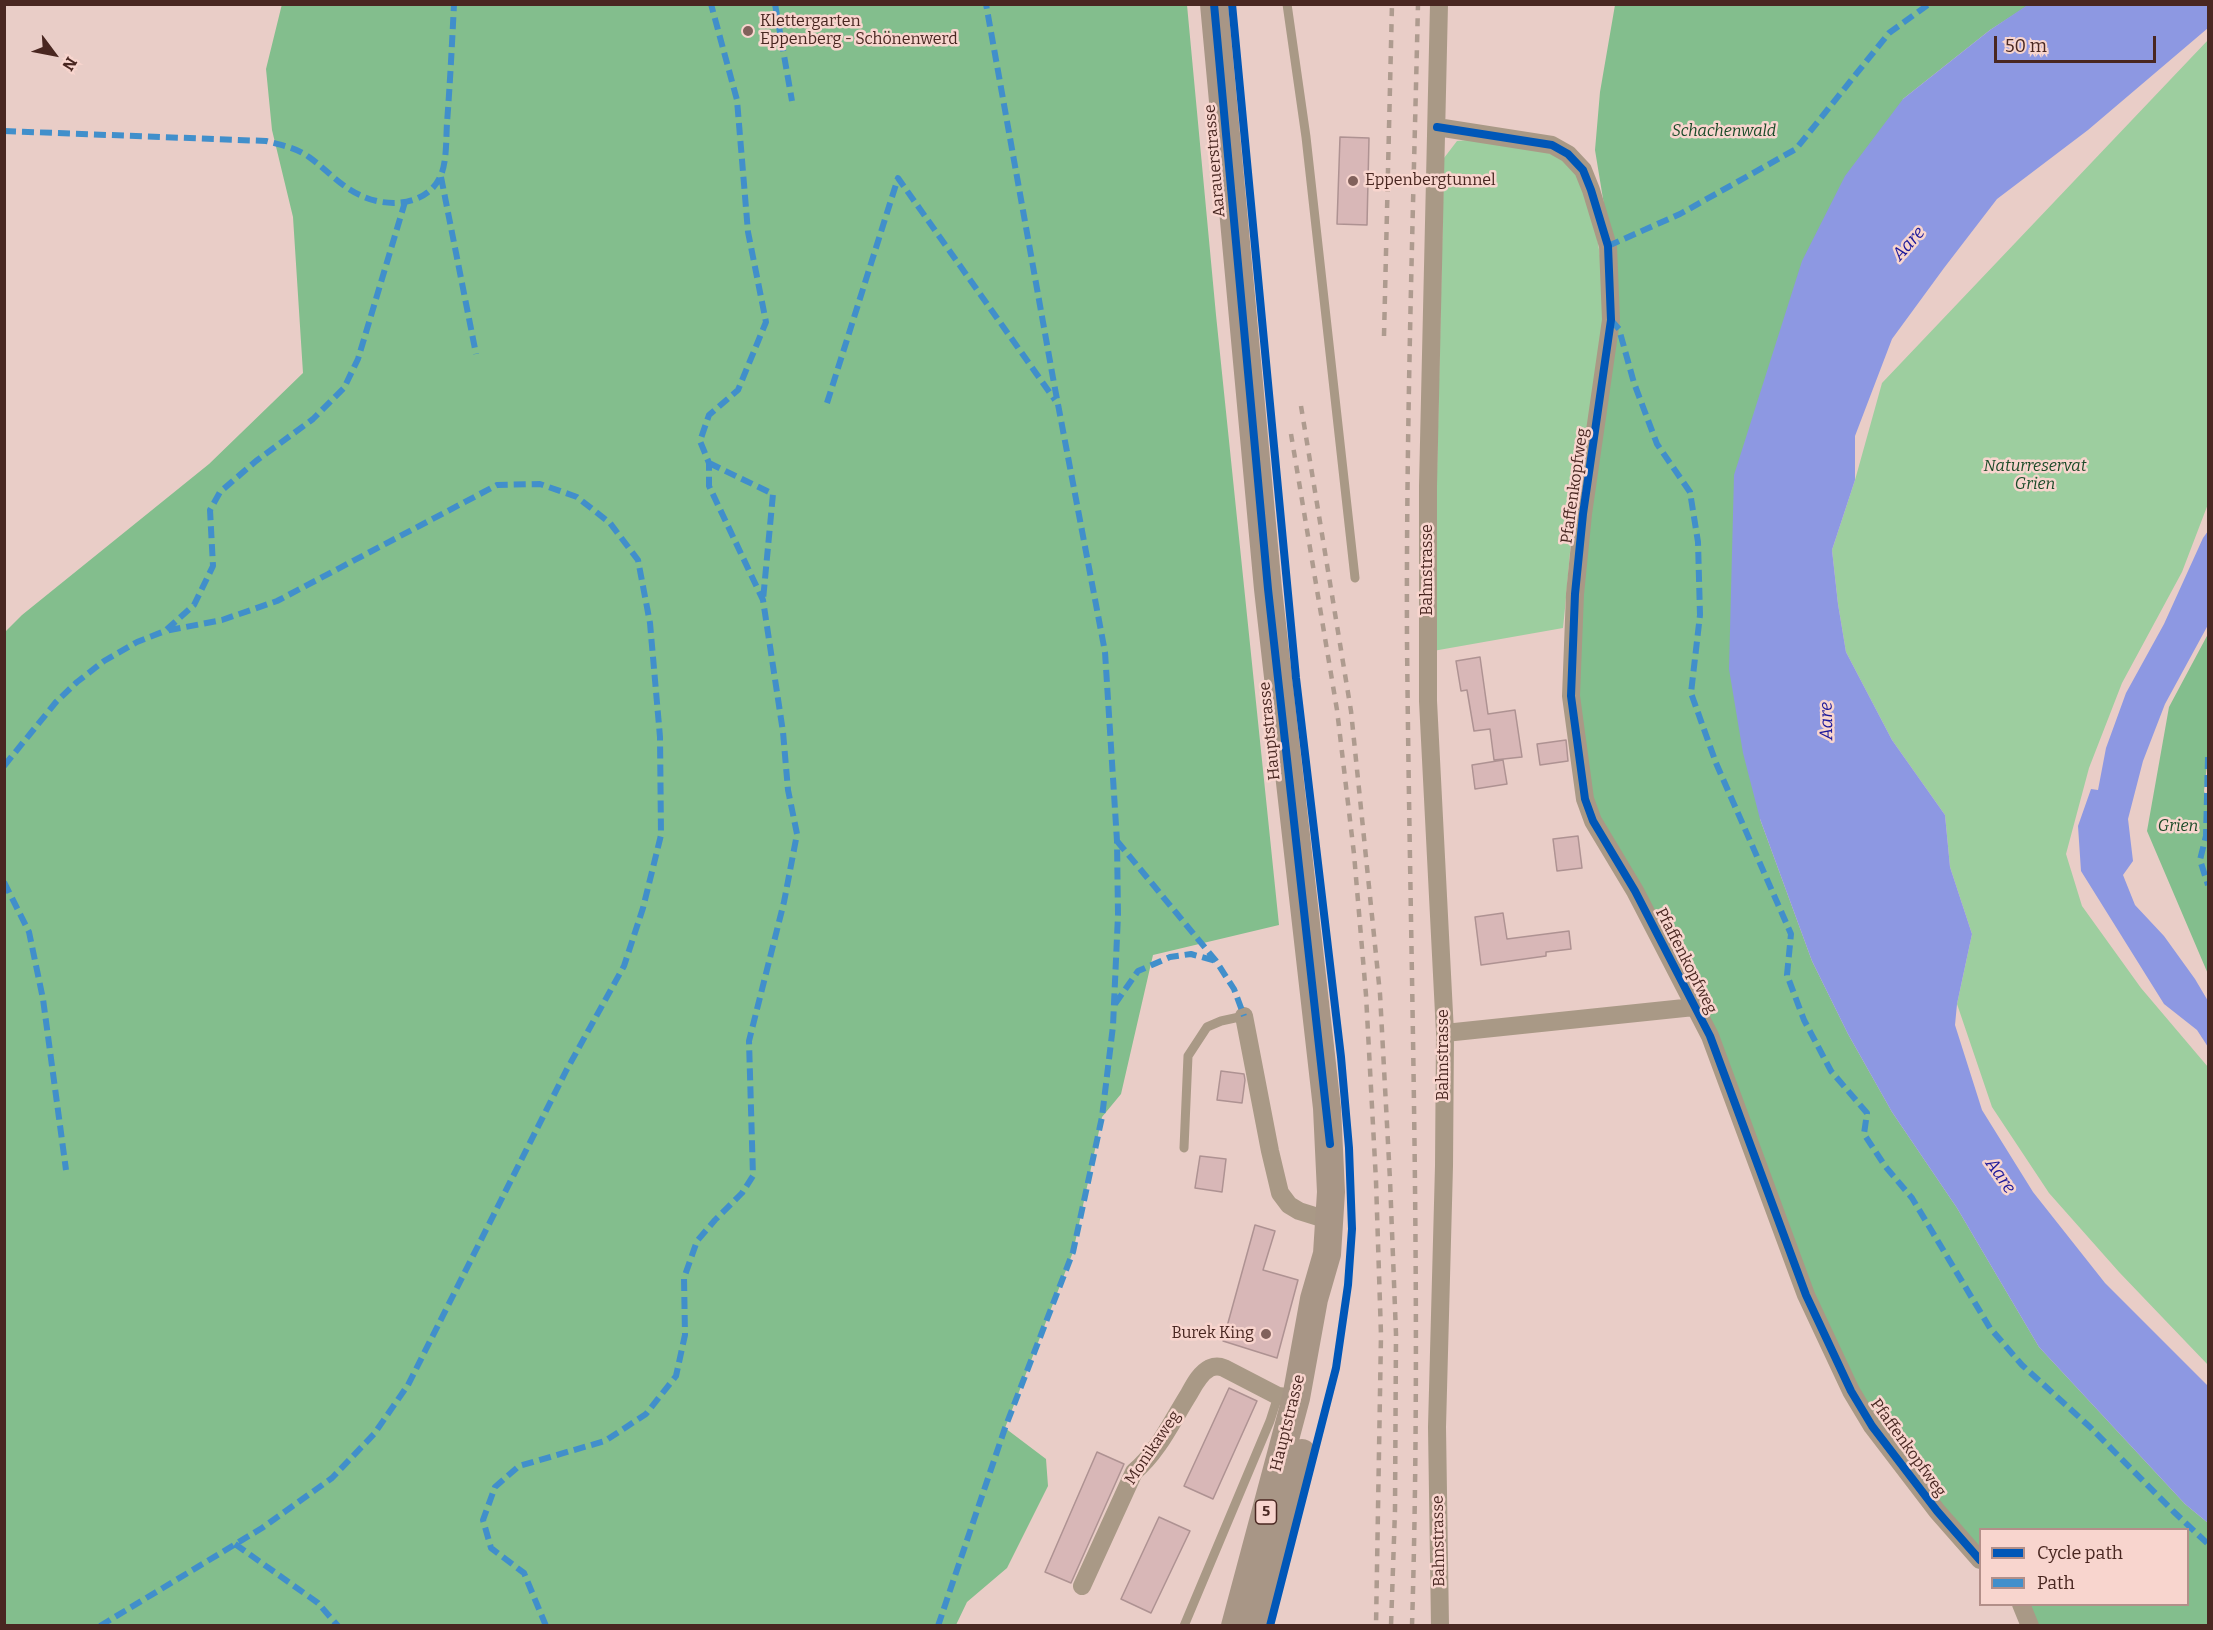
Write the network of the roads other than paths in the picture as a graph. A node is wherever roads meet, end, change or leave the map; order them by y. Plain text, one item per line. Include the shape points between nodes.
1 (1214, 4) edge
2 (1287, 4) edge
3 (1439, 4) edge
4 (1437, 127) junction
5 (1242, 314) joint
6 (1355, 578) dead end
7 (1694, 1007) junction
8 (1244, 1016) joint
9 (1445, 1033) junction
10 (1184, 1148) dead end
11 (1331, 1221) junction
12 (1328, 1254) junction
13 (1287, 1397) junction
14 (1979, 1559) edge
15 (1082, 1586) dead end
16 (2021, 1606) edge
17 (1184, 1626) edge
18 (1235, 1626) edge
19 (1257, 1626) edge
20 (1440, 1626) edge
21 (2030, 1626) edge

1 - 5 main road, Aarauerstrasse / 5
2 - 6 lane via 1306,137
3 - 4 street, Bahnstrasse
4 - 7 street, Pfaffenkopfweg via 1552,145 1568,154 1583,171 1608,246 1611,320 1583,514 1571,696 1584,799
4 - 9 street, Bahnstrasse via 1428,486 1428,701
5 - 11 main road, Hauptstrasse / 5 via 1269,601 1327,1108
7 - 9 street
7 - 14 street, Pfaffenkopfweg via 1710,1036 1806,1295 1851,1391 1872,1426
8 - 10 lane via 1207,1028 1188,1056
8 - 11 street via 1280,1193 1299,1212
9 - 20 street, Bahnstrasse via 1437,1427
11 - 12 main road, Hauptstrasse / 5
12 - 13 main road, Hauptstrasse / 5
12 - 19 main road, Hauptstrasse / 5 via 1332,1303 1326,1345
13 - 15 street, Monikaweg via 1224,1368 1208,1369 1161,1441 1134,1472
13 - 17 lane via 1266,1430
13 - 18 main road, Hauptstrasse / 5
16 - 21 street

